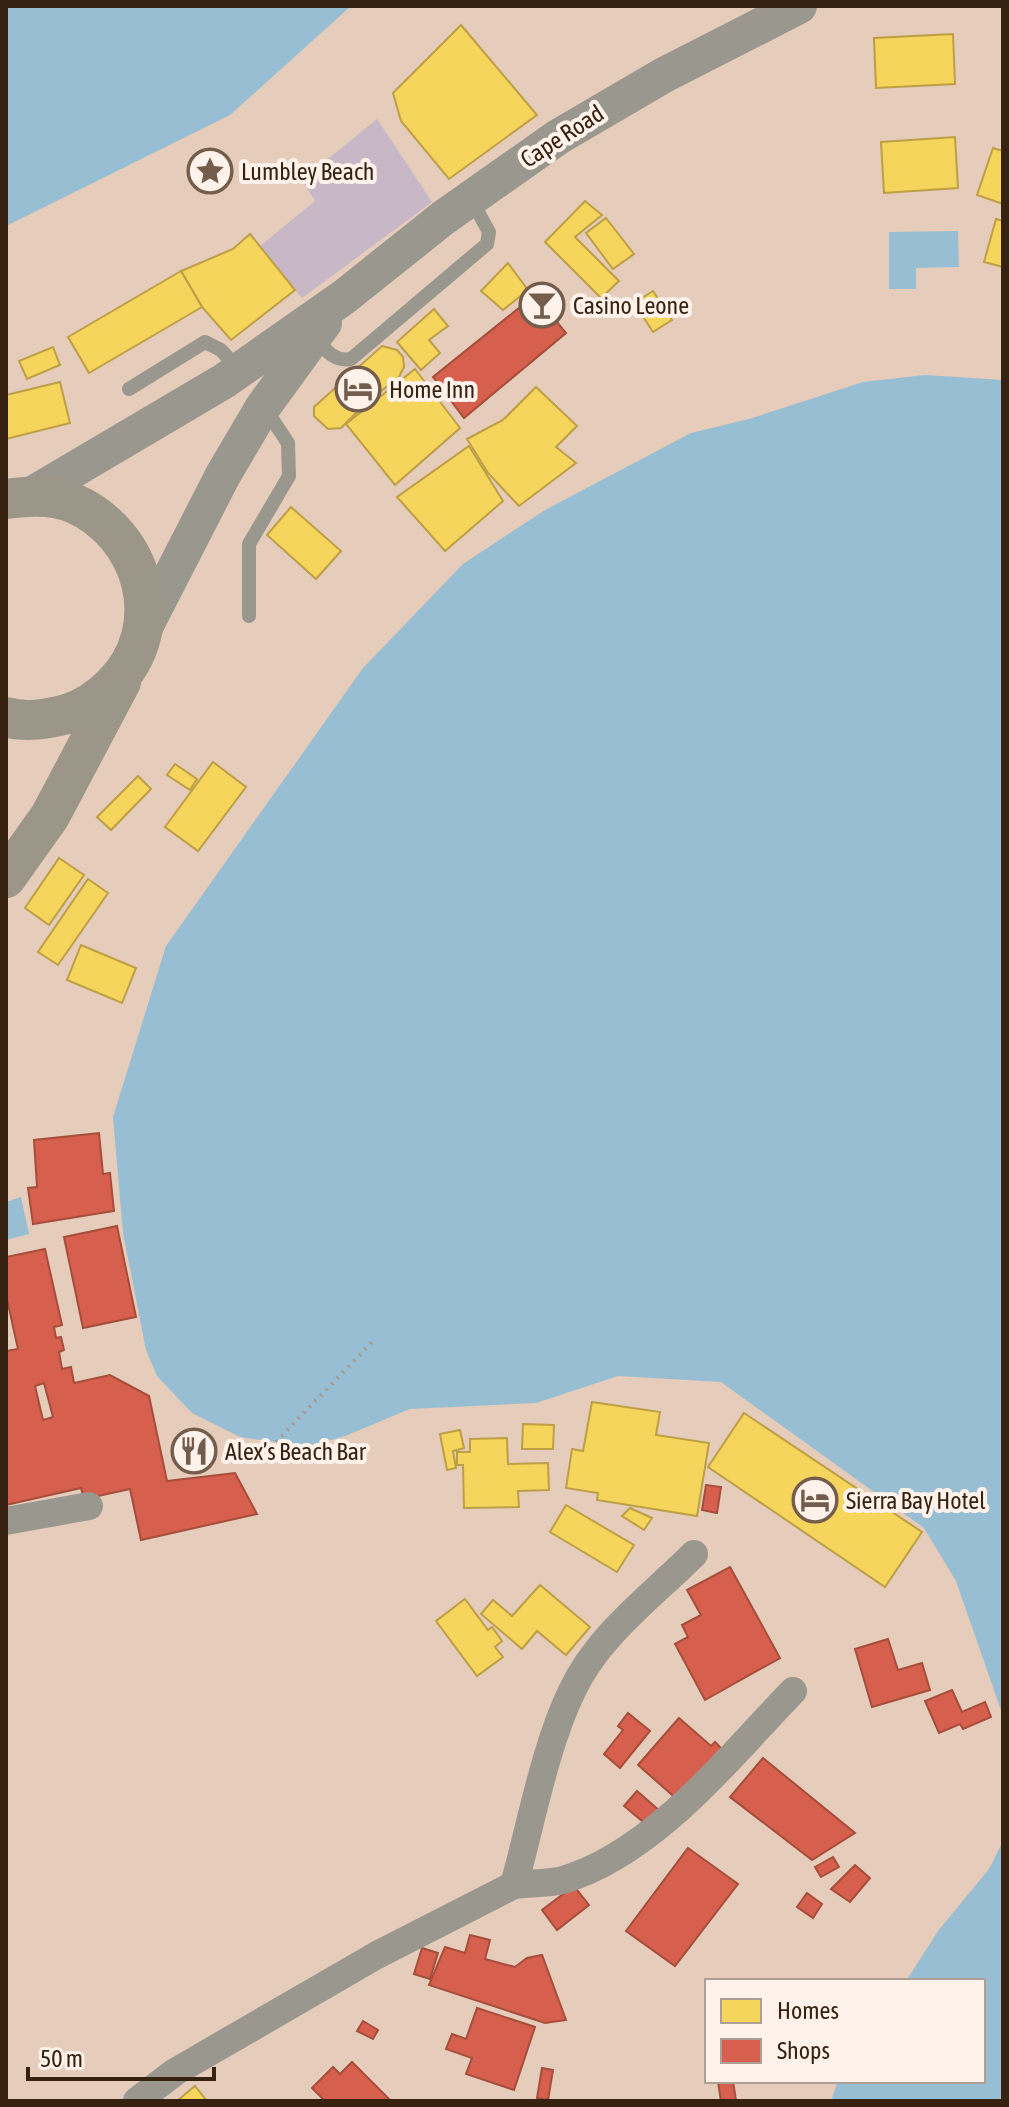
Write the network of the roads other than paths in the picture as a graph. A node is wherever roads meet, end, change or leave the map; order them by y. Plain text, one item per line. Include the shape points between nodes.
1 (799, 6) edge
2 (471, 198) junction
3 (344, 297) junction
4 (314, 336) junction
5 (232, 376) junction
6 (129, 389) dead end
7 (263, 407) junction
8 (18, 497) edge
9 (249, 616) dead end
10 (143, 631) junction
11 (127, 671) junction
12 (6, 717) edge
13 (6, 878) edge
14 (89, 1506) dead end
15 (6, 1521) edge
16 (694, 1554) dead end
17 (793, 1691) dead end
18 (514, 1885) junction
19 (137, 2101) edge

1 - 2 street, Cape Road via 599,111
2 - 3 street, Cape Road
2 - 4 lane via 489,232 487,244 351,359 331,356
3 - 4 street, Cape Road
3 - 5 street, Cape Road
4 - 7 street, Cape Road
5 - 6 lane via 221,350 205,342
5 - 7 street
5 - 8 street, Cape Road
7 - 9 lane via 288,443 289,476 249,544
7 - 10 street, Cape Road
8 - 10 main road via 71,501 106,522 131,553 144,591
10 - 11 main road
11 - 12 main road via 104,695 77,711 46,720
11 - 13 main road via 50,816
14 - 15 street
16 - 18 street via 601,1646 572,1689
17 - 18 street via 662,1823 612,1861 561,1881
18 - 19 street via 377,1955 175,2072

